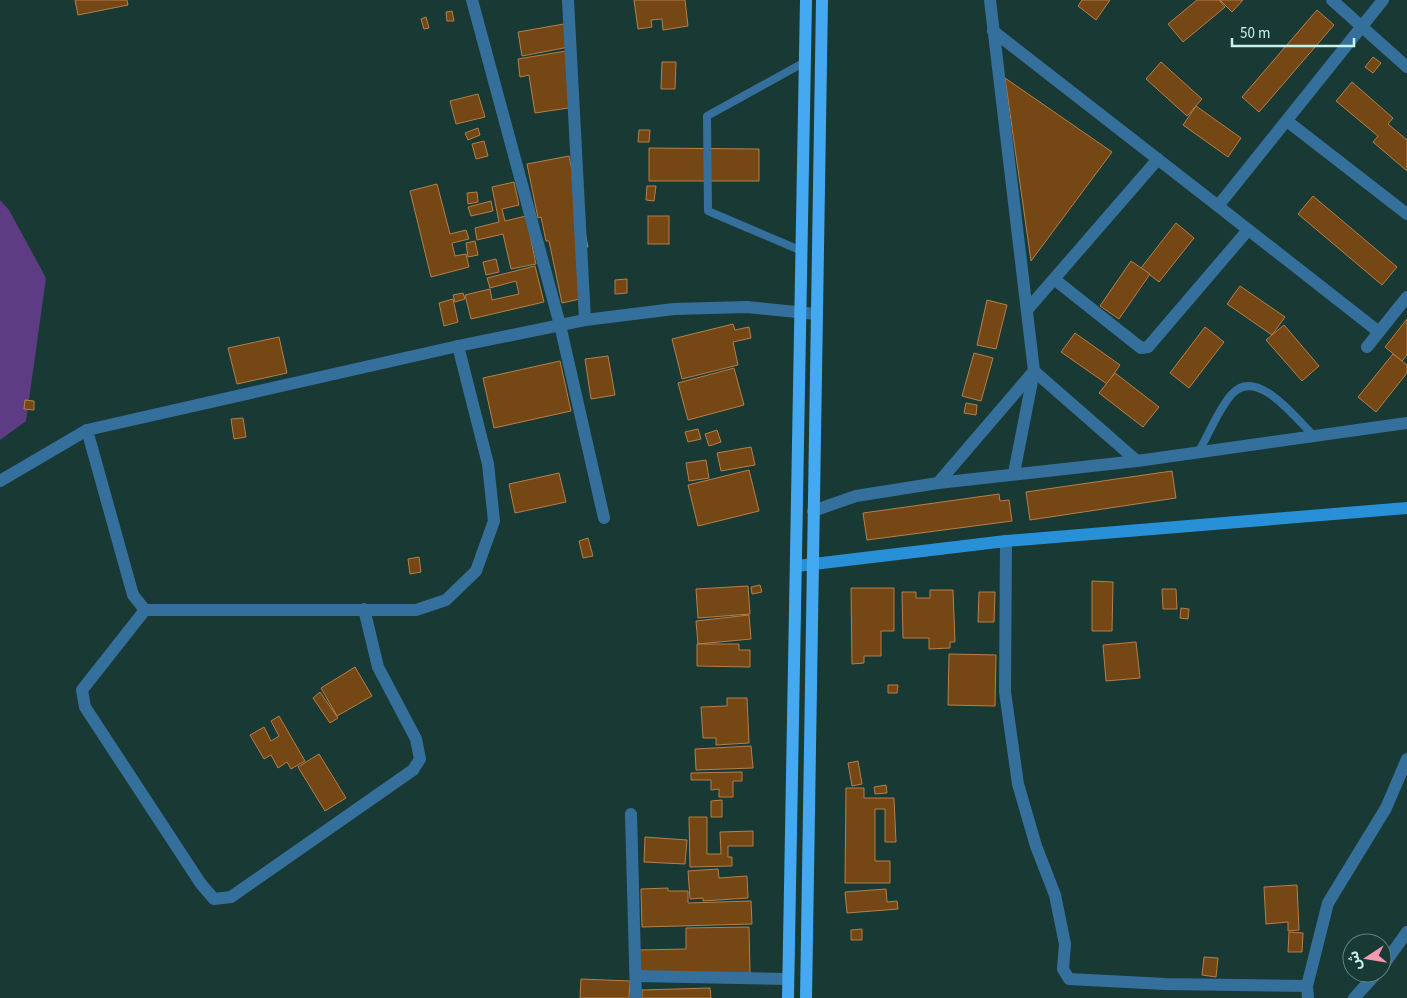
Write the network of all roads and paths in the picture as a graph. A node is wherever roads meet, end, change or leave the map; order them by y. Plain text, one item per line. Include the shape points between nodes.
1 (472, 0) edge
2 (568, 0) edge
3 (806, 0) edge
4 (822, 0) edge
5 (1001, 0) edge
6 (1332, 0) edge
7 (1383, 0) edge
8 (990, 6) edge
9 (1362, 27) junction
10 (993, 30) junction
11 (806, 62) junction
12 (1407, 67) edge
13 (1287, 121) junction
14 (1158, 159) junction
15 (1218, 206) junction
16 (1407, 214) edge
17 (1248, 230) junction
18 (802, 251) junction
19 (1054, 279) junction
20 (1407, 297) edge
21 (1027, 310) junction
22 (802, 314) junction
23 (816, 314) junction
24 (585, 320) junction
25 (560, 325) junction
26 (1379, 332) junction
27 (458, 346) junction
28 (1367, 346) dead end
29 (1034, 371) junction
30 (1407, 423) edge
31 (87, 430) junction
32 (1314, 436) junction
33 (1199, 451) junction
34 (1137, 461) junction
35 (1014, 473) junction
36 (0, 481) edge
37 (938, 483) junction
38 (1407, 508) edge
39 (813, 511) junction
40 (604, 518) dead end
41 (1006, 541) junction
42 (811, 564) junction
43 (797, 566) junction
44 (364, 609) junction
45 (145, 610) junction
46 (1407, 759) edge
47 (630, 814) dead end
48 (1407, 932) edge
49 (1392, 953) edge
50 (636, 976) junction
51 (788, 978) junction
52 (1368, 983) edge
53 (1307, 992) edge
54 (636, 998) edge
55 (788, 998) edge
56 (806, 998) edge
57 (1354, 998) edge

1 - 25 street
2 - 24 street
3 - 11 main road
4 - 23 main road
5 - 8 street
6 - 9 street
7 - 9 street
8 - 10 street
9 - 12 street
9 - 13 street
10 - 14 street
10 - 21 street
11 - 18 main road
11 - 18 lane via 707,116 708,211
13 - 15 street
13 - 16 street
14 - 15 street
14 - 19 street
15 - 17 street
17 - 19 street via 1145,348 1140,348
17 - 26 street
18 - 22 main road
19 - 21 street
20 - 26 street
21 - 29 street
22 - 23 street
22 - 24 street via 747,308 674,310
22 - 43 main road
23 - 39 main road
24 - 25 street
25 - 27 street
25 - 40 street
26 - 28 street
27 - 31 street
27 - 44 street via 488,464 494,521 476,571 446,600 416,610
29 - 34 street
29 - 35 street
29 - 37 street
30 - 32 street
31 - 36 street
31 - 45 street via 133,595
32 - 33 street
32 - 33 lane via 1270,392 1257,386 1243,386 1232,394
33 - 34 street
34 - 35 street
35 - 37 street
37 - 39 street via 856,496
38 - 41 main road
39 - 42 main road
41 - 42 main road
41 - 53 street via 1006,692 1018,784 1036,846 1055,895 1065,944 1065,975 1069,979
42 - 43 main road
42 - 56 main road
43 - 51 main road
44 - 45 street
44 - 45 street via 378,667 416,739 420,759 413,770 231,897 214,899 85,707 82,690
46 - 53 street via 1386,808 1328,903
47 - 50 street
48 - 49 street
50 - 51 street
50 - 54 street
51 - 55 main road
52 - 57 street

